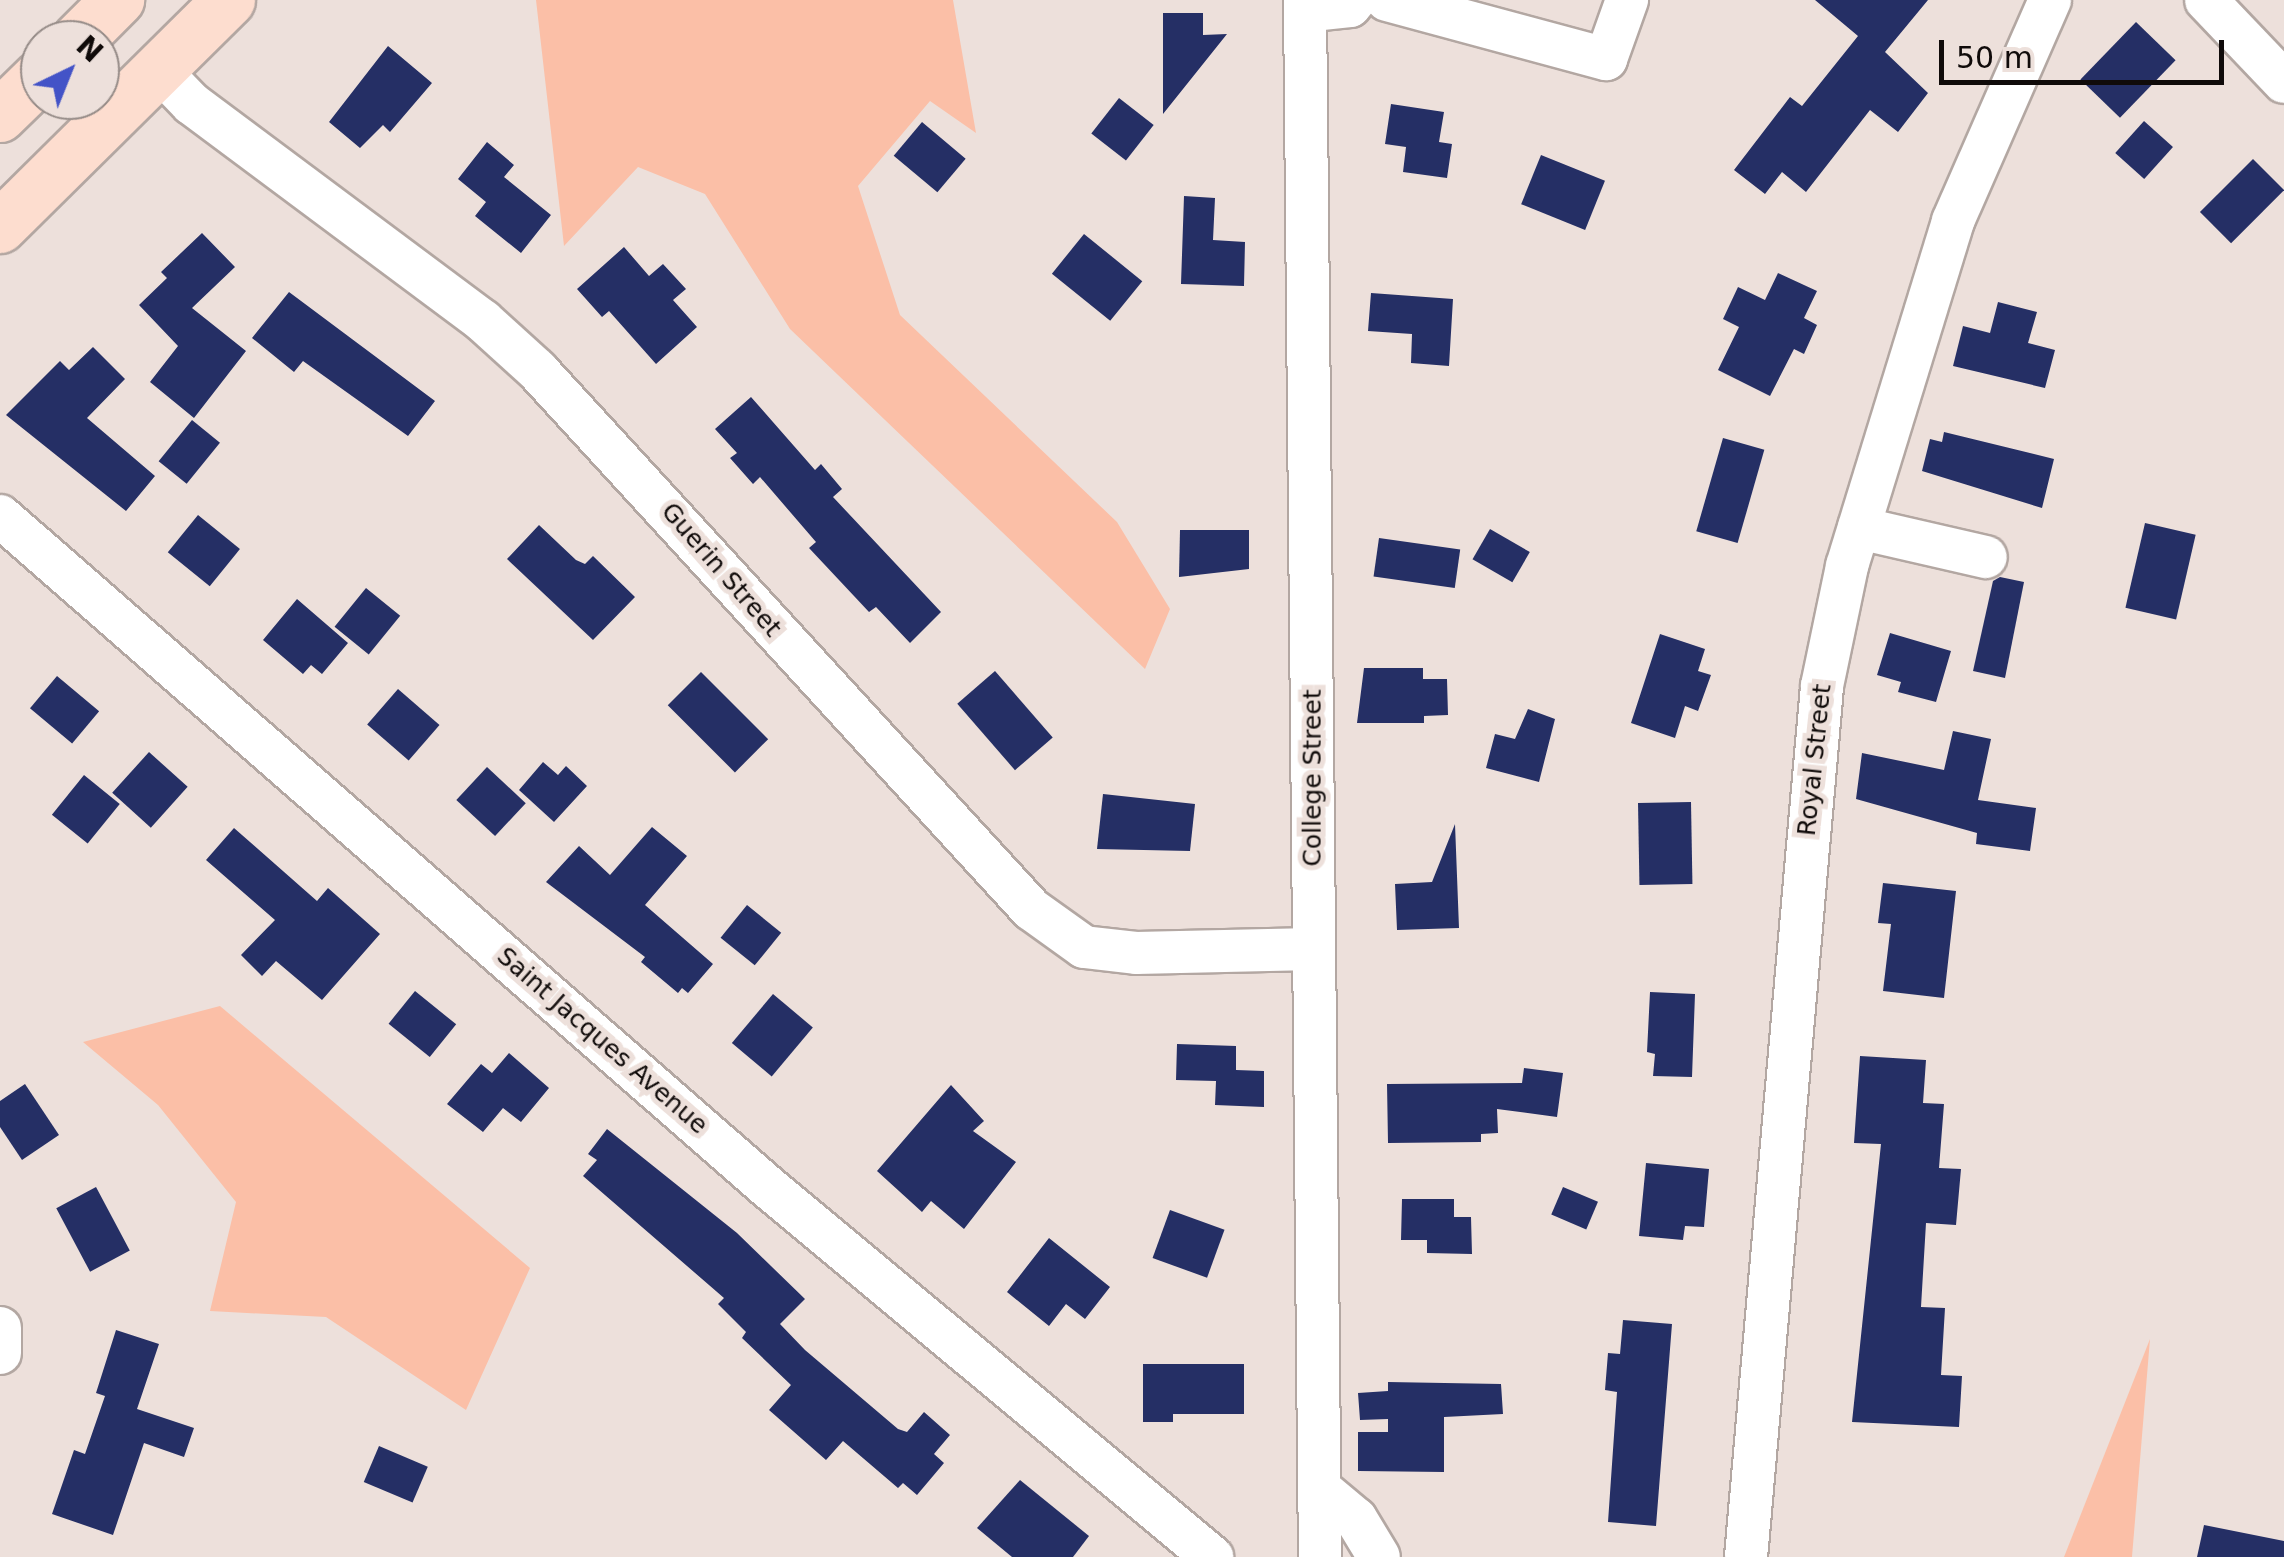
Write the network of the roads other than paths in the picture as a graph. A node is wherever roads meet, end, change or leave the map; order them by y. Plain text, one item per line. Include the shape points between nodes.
1 (118, 0) edge
2 (230, 0) edge
3 (1355, 0) edge
4 (1387, 0) edge
5 (1626, 0) edge
6 (2050, 0) edge
7 (2206, 0) edge
8 (1305, 5) edge
9 (98, 20) edge
10 (160, 71) junction
11 (2284, 82) edge
12 (20, 96) edge
13 (0, 116) edge
14 (0, 227) edge
15 (0, 516) edge
16 (1859, 528) junction
17 (1986, 557) dead end
18 (1314, 949) junction
19 (0, 1328) edge
20 (0, 1352) edge
21 (1319, 1488) junction
22 (1212, 1557) edge
23 (1320, 1557) edge
24 (1380, 1557) edge
25 (1746, 1557) edge

1 - 9 main road
2 - 10 main road
3 - 8 street via 1350,6
4 - 5 street via 1606,59
6 - 16 street, Royal Street via 1953,220
7 - 11 street
8 - 18 street, College Street
10 - 14 main road
10 - 18 street, Guerin Street via 291,182 483,321 537,370 1032,909 1084,946 1136,953
12 - 13 main road
15 - 22 street, Saint Jacques Avenue via 769,1188
16 - 17 street
16 - 25 street, Royal Street via 1822,686
18 - 21 street, College Street
19 - 20 street
21 - 23 street, College Street
21 - 24 street via 1356,1519

